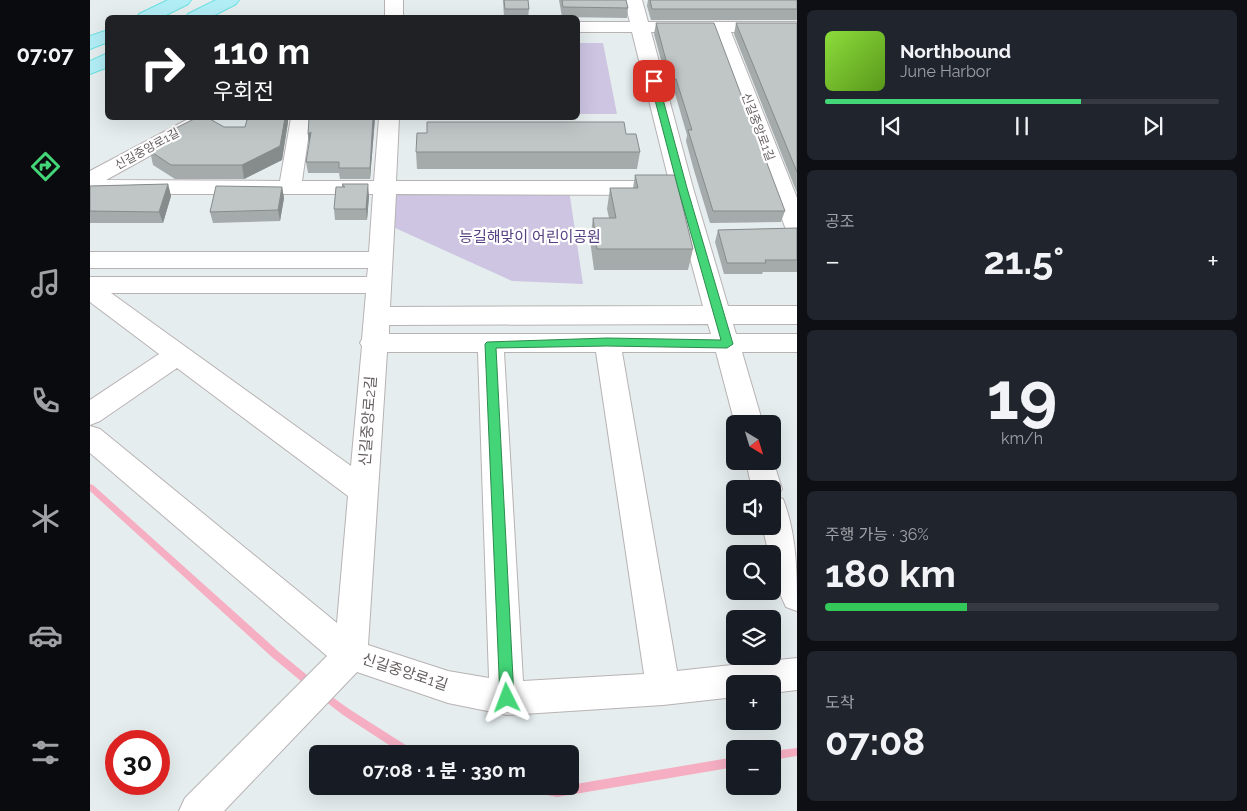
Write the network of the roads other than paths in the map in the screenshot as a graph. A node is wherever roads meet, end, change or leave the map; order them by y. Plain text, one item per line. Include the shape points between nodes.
1 (182, 0) edge
2 (230, 0) edge
3 (394, 0) edge
4 (633, 0) edge
5 (151, 15) edge
6 (200, 15) edge
7 (394, 15) edge
8 (580, 27) edge
9 (640, 27) junction
10 (720, 27) junction
11 (797, 27) edge
12 (105, 36) edge
13 (90, 43) edge
14 (105, 60) edge
15 (90, 68) edge
16 (200, 120) edge
17 (301, 120) edge
18 (388, 120) edge
19 (90, 180) edge
20 (290, 186) junction
21 (384, 186) junction
22 (90, 187) edge
23 (682, 188) junction
24 (791, 230) edge
25 (90, 260) edge
26 (379, 272) junction
27 (90, 285) edge
28 (90, 290) edge
29 (797, 315) edge
30 (377, 316) junction
31 (719, 316) junction
32 (607, 342) junction
33 (374, 343) junction
34 (797, 343) edge
35 (491, 344) junction
36 (727, 344) junction
37 (177, 355) junction
38 (90, 414) edge
39 (747, 415) edge
40 (90, 437) edge
41 (364, 491) junction
42 (780, 535) edge
43 (797, 597) edge
44 (342, 664) junction
45 (797, 674) edge
46 (663, 689) junction
47 (507, 698) junction
48 (198, 811) edge

1 - 5 main road
2 - 6 main road
3 - 7 street
4 - 9 street
8 - 9 street
9 - 10 street
9 - 23 street
10 - 11 street
10 - 24 street, 신길중앙로1길
12 - 13 main road
14 - 15 main road
16 - 19 street, 신길중앙로1길
17 - 20 street
18 - 21 street, 신길중앙로2길
20 - 21 street
20 - 22 street
21 - 23 street
21 - 26 street, 신길중앙로2길
23 - 31 street via 705,232
25 - 26 street
26 - 27 street
26 - 30 street, 신길중앙로2길
28 - 37 street
29 - 31 street
30 - 31 street
30 - 33 street, 신길중앙로2길
31 - 36 street
32 - 35 street
32 - 36 street
32 - 46 street
33 - 35 street
33 - 41 street, 신길중앙로2길
34 - 36 street
35 - 47 street
36 - 39 street
37 - 38 street
37 - 41 street
40 - 44 street, 신길중앙로1길
41 - 44 street, 신길중앙로2길
42 - 43 street
44 - 47 street, 신길중앙로1길
44 - 48 street
45 - 46 street, 신길중앙로1길
46 - 47 street, 신길중앙로1길

